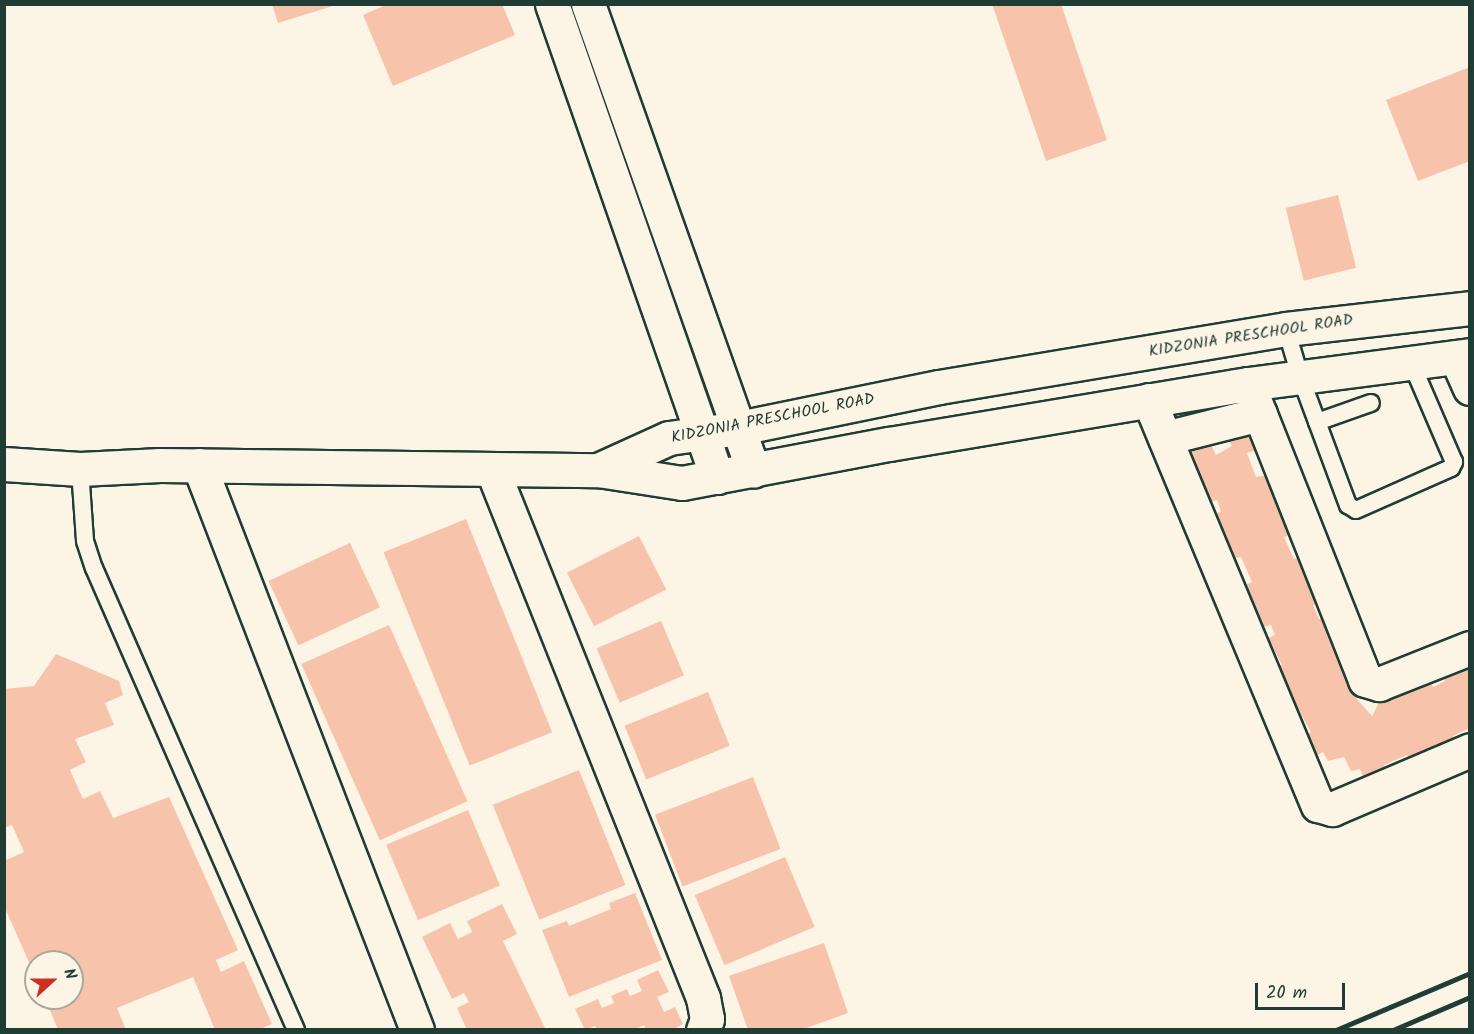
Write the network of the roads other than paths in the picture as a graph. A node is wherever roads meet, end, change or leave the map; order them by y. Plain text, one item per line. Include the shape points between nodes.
1 (552, 4) edge
2 (588, 4) edge
3 (1470, 308) edge
4 (1286, 329) junction
5 (1463, 356) edge
6 (1411, 362) junction
7 (1300, 376) junction
8 (1248, 384) junction
9 (1470, 388) edge
10 (1149, 400) junction
11 (1371, 403) dead end
12 (1260, 414) junction
13 (1317, 422) junction
14 (739, 428) junction
15 (702, 433) junction
16 (1165, 438) junction
17 (4, 464) edge
18 (199, 465) junction
19 (92, 469) junction
20 (492, 470) junction
21 (598, 470) junction
22 (753, 471) junction
23 (717, 477) junction
24 (1470, 648) edge
25 (1470, 750) edge
26 (296, 1029) edge
27 (417, 1029) edge
28 (703, 1029) edge

1 - 15 street
2 - 14 street
3 - 4 street, KIDZONIA PRESCHOOL ROAD
4 - 7 lane
4 - 14 street, KIDZONIA PRESCHOOL ROAD via 939,387
5 - 6 street
5 - 9 street
6 - 7 street
6 - 13 lane via 1454,462 1450,468 1356,510 1348,506
7 - 8 street
7 - 13 lane
8 - 10 street
8 - 12 street
10 - 16 street
10 - 22 street
11 - 13 lane
12 - 16 street
12 - 24 street via 1365,680 1379,684
14 - 15 street, KIDZONIA PRESCHOOL ROAD
14 - 22 street
15 - 21 street, KIDZONIA PRESCHOOL ROAD via 669,438
15 - 23 street
16 - 25 street via 1318,805 1332,809
17 - 19 street
18 - 19 street
18 - 20 street
18 - 27 street
19 - 26 lane via 85,541 94,568
20 - 21 street
20 - 28 street via 703,998 707,1019
21 - 23 street via 682,483
22 - 23 street

